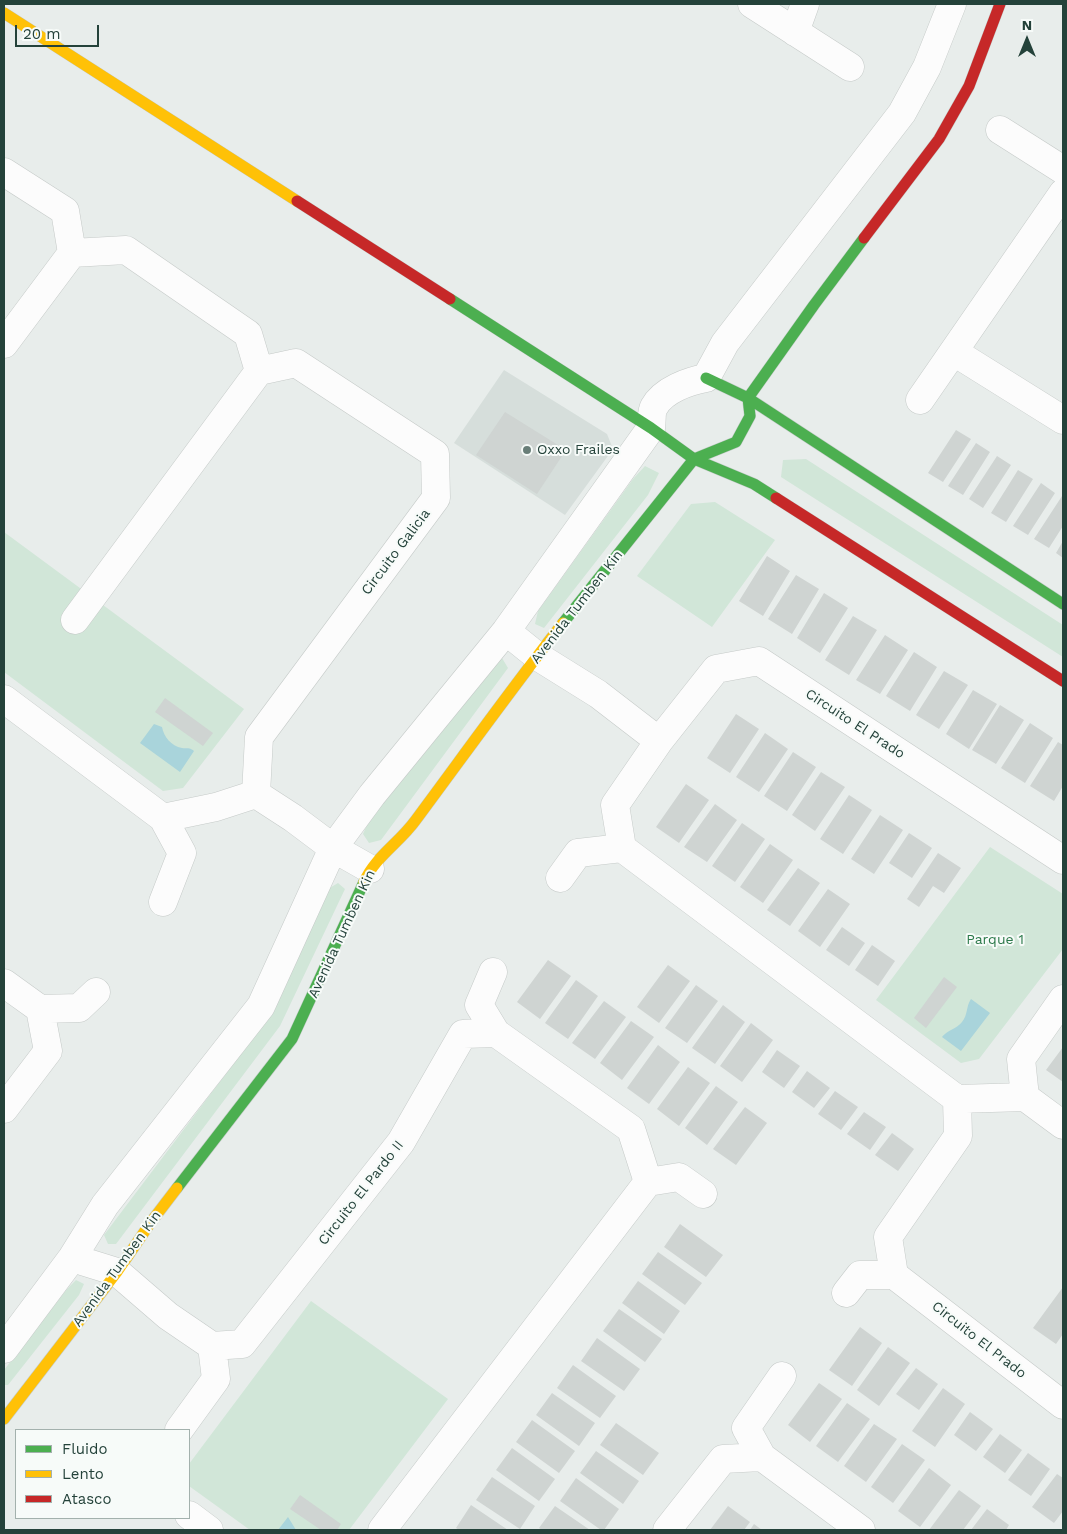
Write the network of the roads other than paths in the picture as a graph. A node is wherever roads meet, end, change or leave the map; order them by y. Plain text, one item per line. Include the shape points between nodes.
1 (752, 4) edge
2 (805, 4) edge
3 (952, 4) edge
4 (1000, 4) edge
5 (4, 13) edge
6 (795, 32) junction
7 (850, 67) dead end
8 (1000, 130) dead end
9 (1063, 170) edge
10 (4, 172) edge
11 (1063, 193) edge
12 (72, 253) junction
13 (4, 344) edge
14 (954, 352) junction
15 (258, 371) junction
16 (706, 378) junction
17 (748, 398) junction
18 (920, 400) dead end
19 (1063, 420) edge
20 (651, 428) junction
21 (694, 459) junction
22 (1063, 604) edge
23 (75, 620) dead end
24 (506, 631) junction
25 (537, 656) junction
26 (1063, 681) edge
27 (4, 699) edge
28 (659, 741) junction
29 (256, 794) junction
30 (163, 818) junction
31 (333, 848) junction
32 (622, 848) junction
33 (1063, 860) edge
34 (370, 869) junction
35 (560, 878) dead end
36 (163, 902) dead end
37 (493, 972) dead end
38 (4, 983) edge
39 (96, 992) dead end
40 (1063, 999) edge
41 (40, 1009) junction
42 (496, 1033) junction
43 (1025, 1097) junction
44 (957, 1099) junction
45 (4, 1109) edge
46 (1063, 1125) edge
47 (648, 1182) junction
48 (703, 1194) dead end
49 (72, 1258) junction
50 (117, 1272) junction
51 (894, 1275) junction
52 (846, 1292) dead end
53 (212, 1346) junction
54 (4, 1349) edge
55 (782, 1376) dead end
56 (1063, 1405) edge
57 (4, 1419) edge
58 (180, 1429) edge
59 (762, 1457) junction
60 (190, 1516) edge
61 (209, 1530) edge
62 (382, 1530) edge
63 (667, 1530) edge
64 (861, 1530) edge

1 - 6 street
2 - 6 street
3 - 16 street via 927,67 902,113 725,343
4 - 17 street via 969,86 940,139 814,304
5 - 20 street
6 - 7 street
8 - 9 street
10 - 12 street via 65,211
11 - 14 street
12 - 13 street
12 - 15 street via 126,250 248,334
14 - 18 street
14 - 19 street
15 - 23 street
15 - 29 street, Circuito Galicia via 296,363 436,454 436,498 259,737
16 - 17 street
16 - 20 street via 689,382 668,393 654,408
17 - 21 street via 750,416 736,442
17 - 22 street
20 - 21 street
20 - 24 street
21 - 25 street, Avenida Tumben Kin
21 - 26 street via 754,484
24 - 25 street
24 - 31 street via 372,795
25 - 28 street via 598,694
25 - 34 street, Avenida Tumben Kin via 413,824
27 - 30 street
28 - 32 street, Circuito El Prado via 615,805
28 - 33 street, Circuito El Prado via 716,669 759,661
29 - 30 street via 216,807
29 - 31 street
30 - 36 street via 182,853
31 - 34 street
31 - 49 street via 261,1006 105,1205
32 - 35 street via 578,853
32 - 44 street
34 - 50 street, Avenida Tumben Kin via 292,1039 150,1222
37 - 42 street via 479,1005
38 - 41 street
39 - 41 street via 78,1008
40 - 43 street via 1021,1059
41 - 45 street via 48,1051
42 - 47 street via 631,1129
42 - 53 street, Circuito El Pardo II via 463,1034 401,1142 242,1344
43 - 44 street
43 - 46 street
44 - 51 street via 958,1136 888,1237
47 - 48 street via 679,1177
47 - 62 street
49 - 50 street
49 - 54 street
50 - 53 street via 168,1316
50 - 57 street, Avenida Tumben Kin
51 - 52 street via 860,1275
51 - 56 street, Circuito El Prado
53 - 58 street via 216,1379
55 - 59 street via 746,1428
59 - 63 street via 724,1459
59 - 64 street
60 - 61 street

